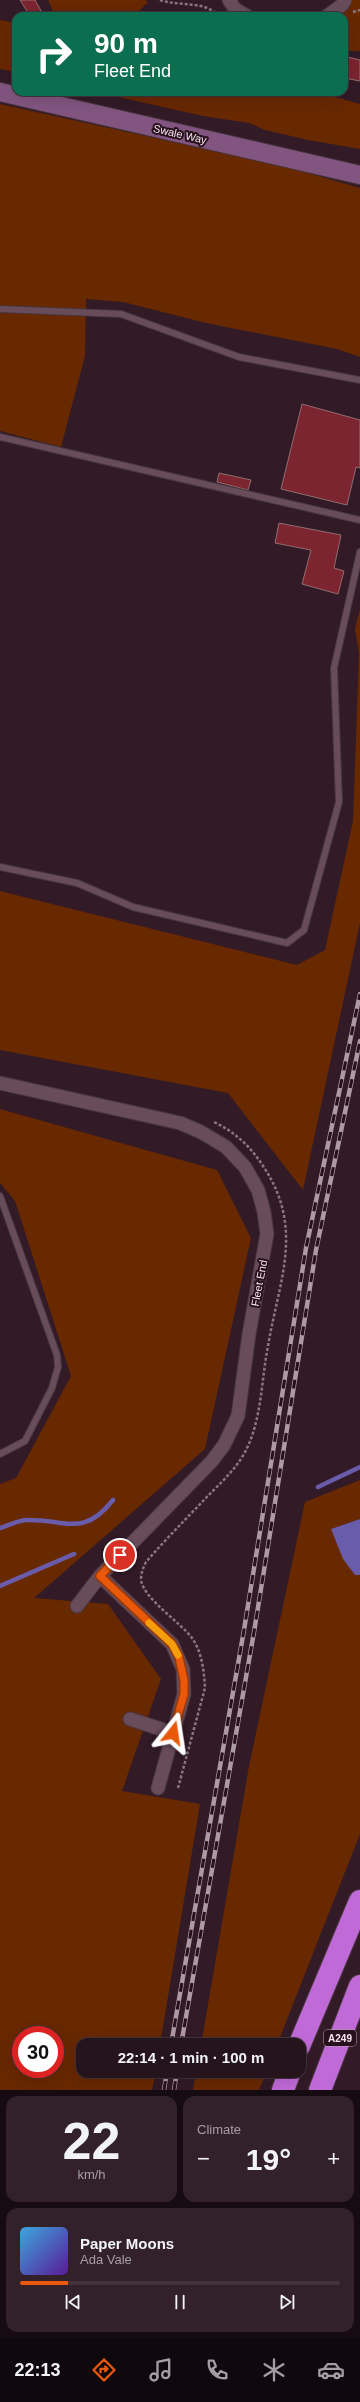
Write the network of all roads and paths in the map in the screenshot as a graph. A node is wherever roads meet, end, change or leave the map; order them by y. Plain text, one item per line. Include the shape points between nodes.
1 (160, 0) edge
2 (229, 0) edge
3 (345, 0) edge
4 (216, 12) edge
5 (240, 12) edge
6 (332, 12) edge
7 (0, 92) edge
8 (12, 95) edge
9 (17, 96) edge
10 (360, 175) edge
11 (0, 309) edge
12 (360, 380) edge
13 (0, 437) edge
14 (360, 520) edge
15 (360, 552) edge
16 (0, 867) edge
17 (0, 1083) edge
18 (208, 1120) dead end
19 (0, 1196) edge
20 (0, 1454) edge
21 (100, 1576) junction
22 (76, 1606) dead end
23 (130, 1719) dead end
24 (173, 1733) junction
25 (158, 1788) dead end
26 (178, 1788) dead end
27 (360, 1901) edge
28 (360, 1986) edge
29 (302, 2038) edge
30 (287, 2078) edge
31 (283, 2090) edge
32 (320, 2090) edge

1 - 4 path via 203,3
2 - 5 street
3 - 6 street
7 - 8 main road, Swale Way
9 - 10 main road, Swale Way
11 - 12 lane via 121,314 239,357
13 - 14 lane
15 - 16 lane via 334,668 339,802 304,930 287,943 133,907 77,883
17 - 21 street, Fleet End via 180,1123 201,1132 226,1147 246,1167 258,1190 264,1212 267,1234 265,1253 249,1334 238,1416 224,1445 212,1462
18 - 26 path via 243,1140 276,1185 284,1208 286,1258 257,1414 245,1453 230,1473 150,1556 141,1574 145,1590 192,1638 200,1654 204,1672 205,1688
19 - 20 lane via 57,1355 58,1367 52,1388 25,1441
21 - 22 street, Fleet End
21 - 24 street via 172,1644 179,1657 184,1674 184,1694
23 - 24 street
24 - 25 street
27 - 29 highway
28 - 32 highway, A249
30 - 31 highway

